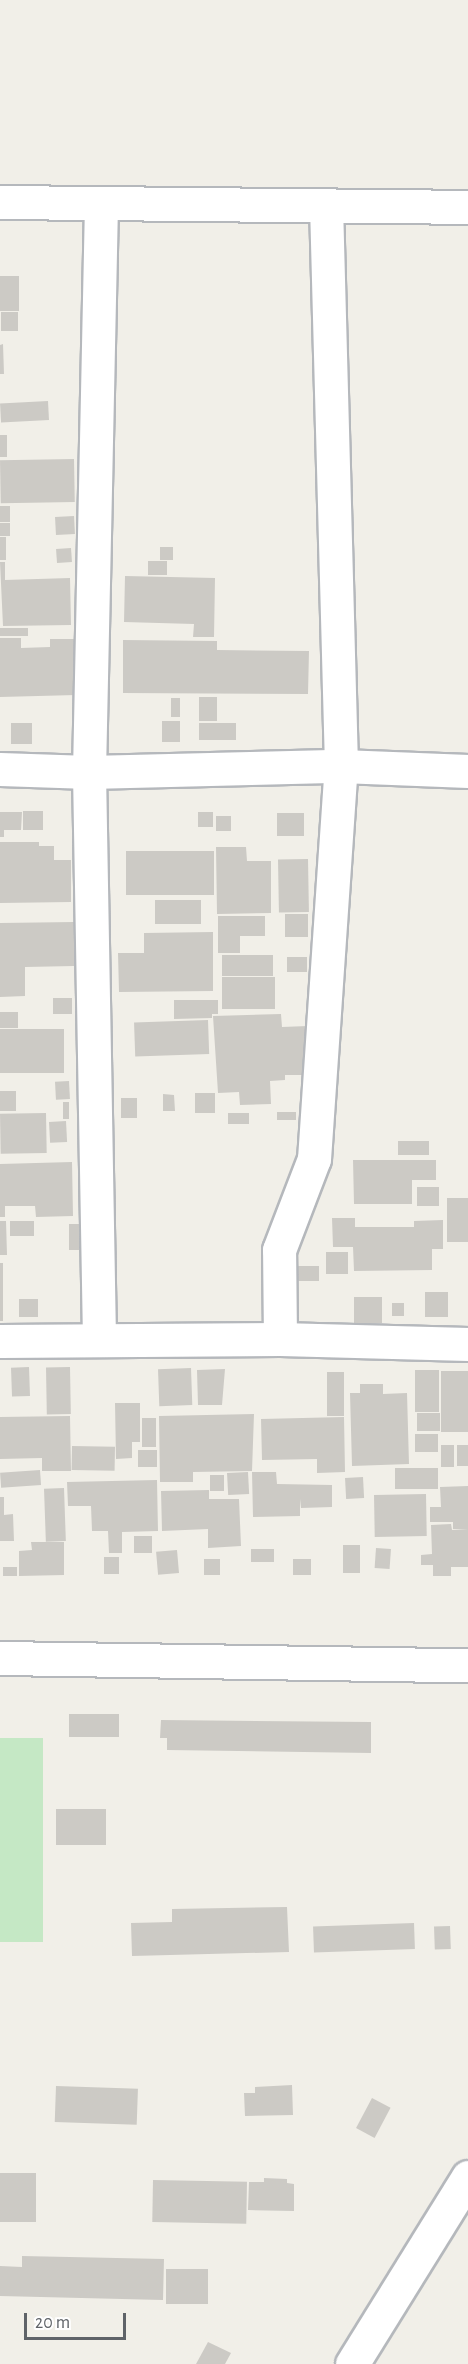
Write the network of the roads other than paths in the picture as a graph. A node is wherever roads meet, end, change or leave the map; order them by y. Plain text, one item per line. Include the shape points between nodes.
1 (0, 202) edge
2 (101, 204) junction
3 (326, 206) junction
4 (468, 207) edge
5 (341, 766) junction
6 (0, 769) edge
7 (468, 771) edge
8 (89, 772) junction
9 (99, 1339) junction
10 (280, 1339) junction
11 (0, 1341) edge
12 (468, 1344) edge
13 (0, 1658) edge
14 (468, 1665) edge
15 (468, 2177) edge
16 (352, 2364) edge

1 - 2 street
2 - 3 street
2 - 8 street
3 - 4 street
3 - 5 street
5 - 7 street
5 - 8 street
5 - 10 street via 314,1159 279,1250
6 - 8 street
8 - 9 street
9 - 10 street
9 - 11 street
10 - 12 street
13 - 14 street
15 - 16 street

